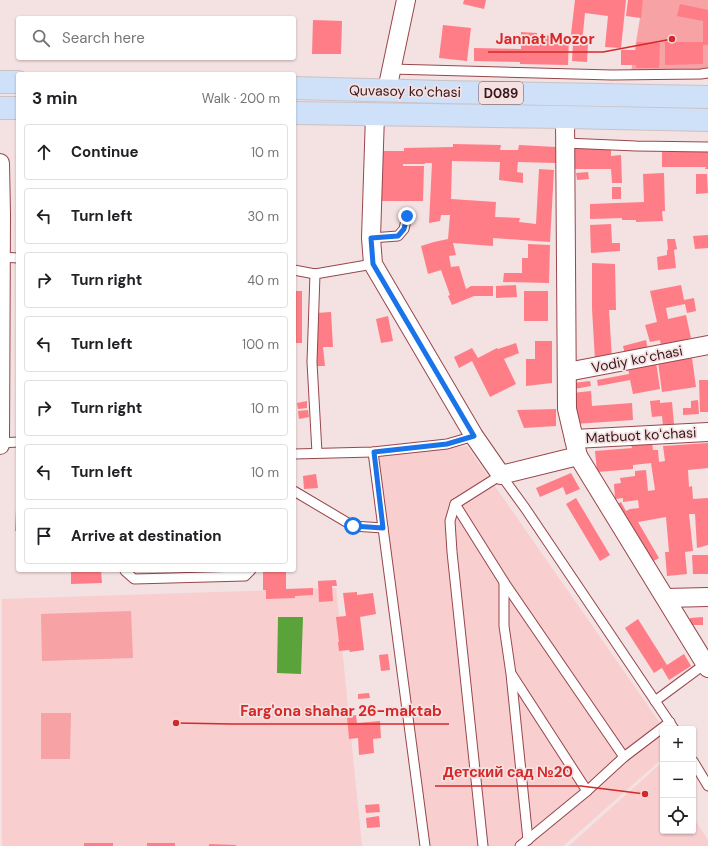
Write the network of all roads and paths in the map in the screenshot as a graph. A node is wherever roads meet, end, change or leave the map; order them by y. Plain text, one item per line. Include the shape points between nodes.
1 (406, 0) edge
2 (391, 69) junction
3 (708, 73) edge
4 (0, 82) edge
5 (16, 82) edge
6 (296, 88) edge
7 (387, 90) junction
8 (708, 97) edge
9 (0, 108) edge
10 (16, 108) edge
11 (296, 113) edge
12 (374, 115) junction
13 (565, 117) junction
14 (708, 120) edge
15 (565, 143) junction
16 (708, 147) edge
17 (0, 163) edge
18 (1, 214) edge
19 (407, 216) dead end
20 (371, 238) junction
21 (9, 258) edge
22 (373, 264) junction
23 (296, 270) edge
24 (315, 274) junction
25 (0, 325) edge
26 (708, 345) edge
27 (567, 372) junction
28 (708, 432) edge
29 (474, 436) junction
30 (16, 442) edge
31 (0, 444) edge
32 (576, 447) junction
33 (374, 452) junction
34 (316, 453) junction
35 (296, 454) edge
36 (501, 475) junction
37 (296, 492) edge
38 (455, 504) junction
39 (383, 528) junction
40 (126, 572) edge
41 (250, 572) edge
42 (504, 582) junction
43 (708, 597) edge
44 (666, 598) junction
45 (707, 666) edge
46 (512, 674) junction
47 (655, 701) junction
48 (672, 726) edge
49 (660, 734) edge
50 (624, 757) junction
51 (694, 762) edge
52 (708, 786) edge
53 (587, 791) junction
54 (528, 840) junction
55 (425, 846) edge
56 (483, 846) edge
57 (520, 846) edge

1 - 2 street
2 - 3 lane via 612,75
2 - 7 street
4 - 5 main road
6 - 7 main road, Quvasoy koʻchasi / D089
7 - 8 main road, Quvasoy koʻchasi / D089
9 - 10 main road
11 - 12 main road, Quvasoy koʻchasi / D089
12 - 13 main road, Quvasoy koʻchasi / D089
12 - 20 street
13 - 14 main road, Quvasoy koʻchasi / D089
13 - 15 street
15 - 16 lane
15 - 27 street
17 - 18 street
18 - 21 street
19 - 20 lane via 404,229 398,236
20 - 22 street
21 - 25 street
22 - 24 lane
22 - 29 street
23 - 24 lane
24 - 34 lane via 312,362
25 - 31 street
26 - 27 street, Vodiy koʻchasi
27 - 32 street via 567,409
28 - 32 street, Matbuot koʻchasi
29 - 33 lane via 447,444
29 - 36 street
30 - 31 lane
32 - 36 street, Matbuot koʻchasi
32 - 44 street
33 - 34 lane
33 - 39 lane
34 - 35 lane
36 - 38 lane
36 - 47 lane
37 - 39 lane via 353,526
38 - 42 lane
38 - 56 lane via 450,521 452,552
39 - 55 lane
40 - 41 lane via 134,579 246,576
42 - 46 lane via 504,626
42 - 50 lane
43 - 44 street
44 - 45 street
45 - 47 lane
46 - 53 lane
46 - 54 lane
47 - 48 lane
49 - 50 lane
50 - 53 lane
51 - 52 lane
53 - 54 lane
54 - 57 lane

